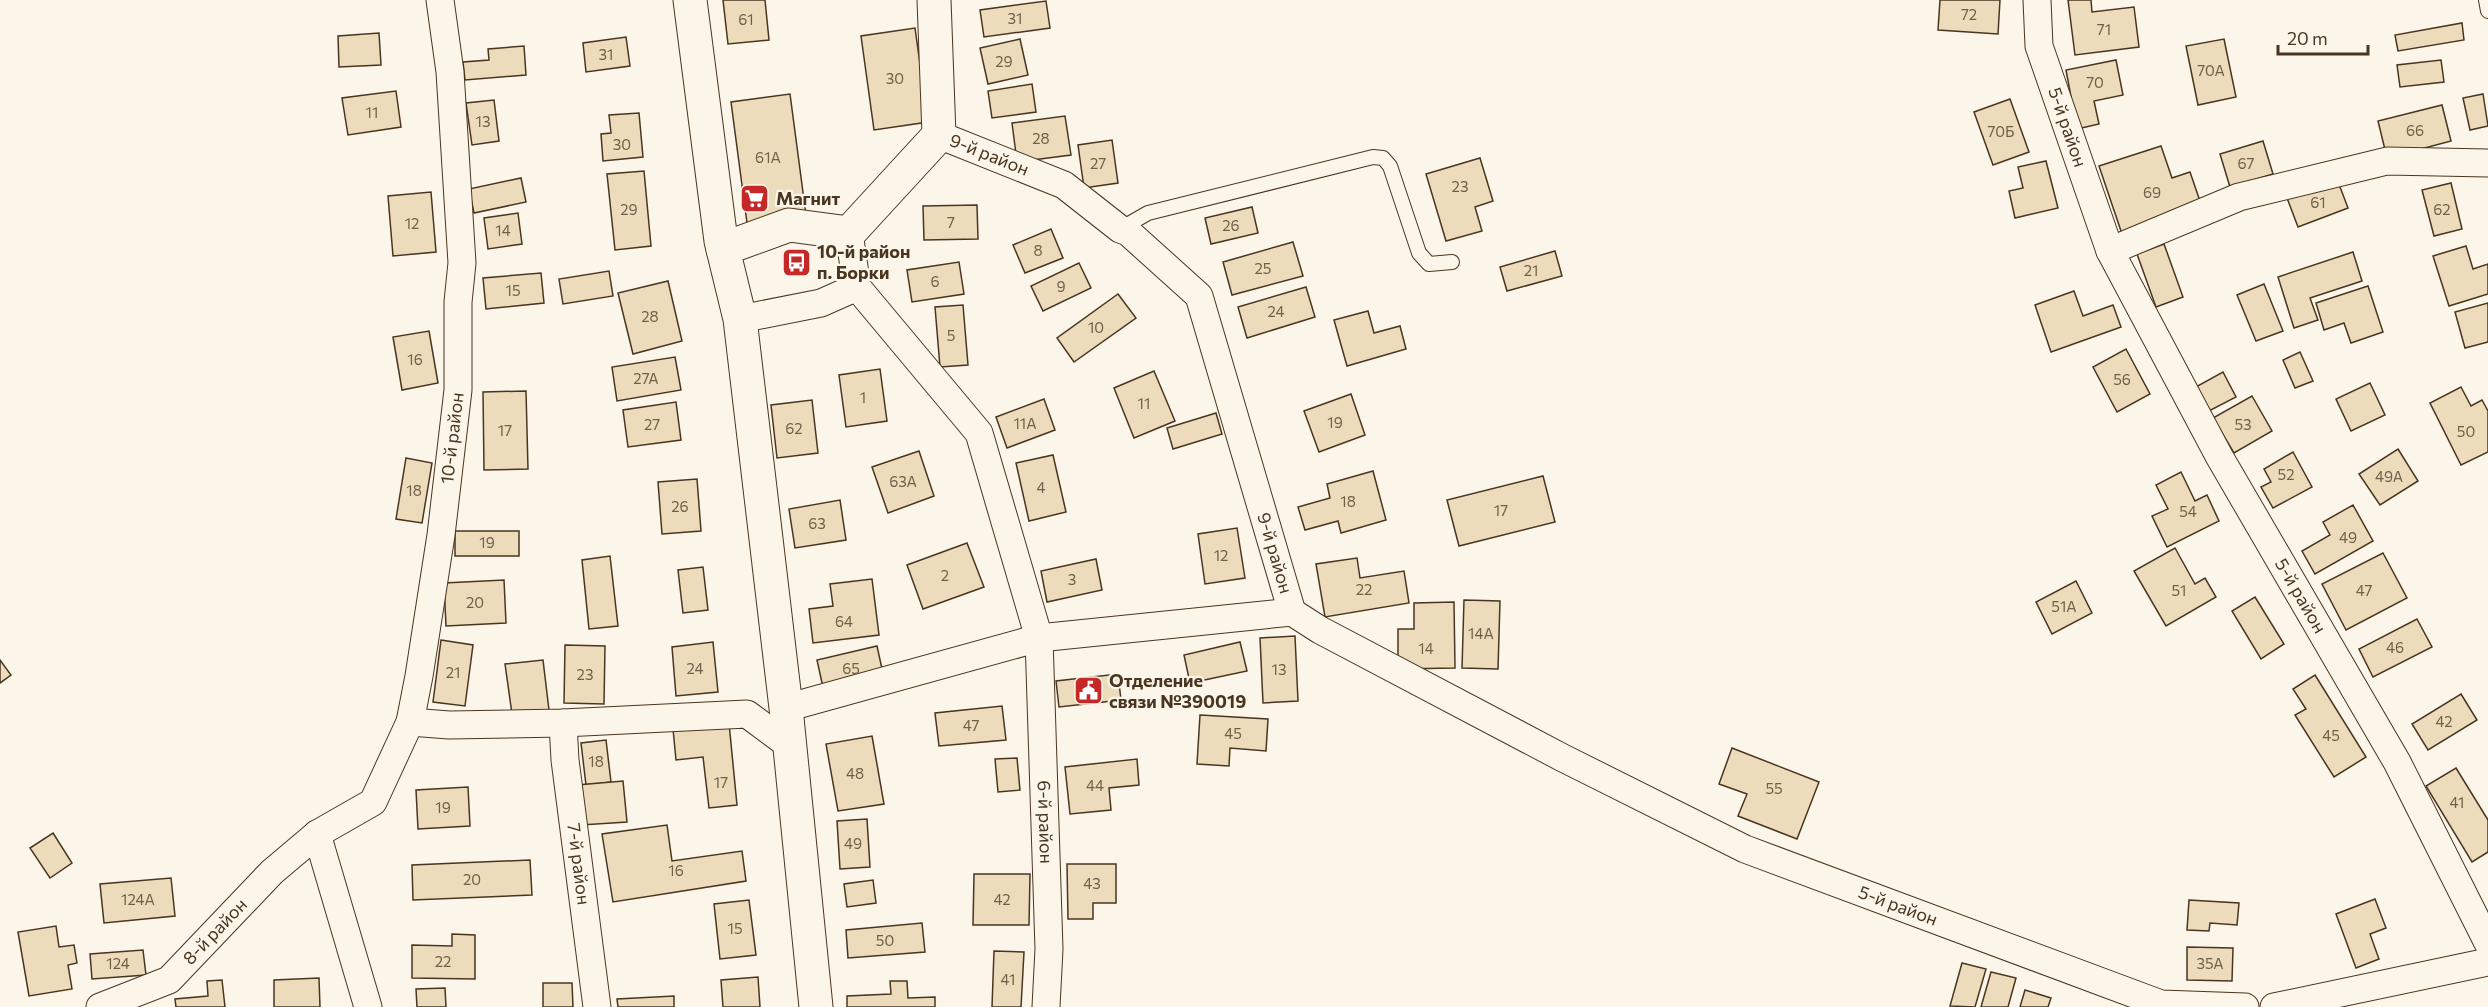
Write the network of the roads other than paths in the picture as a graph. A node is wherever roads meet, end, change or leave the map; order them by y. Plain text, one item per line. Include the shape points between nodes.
1 (440, 0) edge
2 (690, 0) edge
3 (934, 0) edge
4 (2037, 0) edge
5 (2486, 0) edge
6 (2488, 11) edge
7 (939, 135) junction
8 (2488, 163) edge
9 (1120, 229) junction
10 (849, 234) junction
11 (723, 249) junction
12 (2110, 251) junction
13 (1452, 262) dead end
14 (857, 287) junction
15 (740, 319) junction
16 (1292, 612) junction
17 (1039, 638) junction
18 (786, 708) junction
19 (410, 722) junction
20 (563, 723) junction
21 (790, 747) junction
22 (1563, 758) joint
23 (317, 834) junction
24 (2484, 924) edge
25 (2488, 962) edge
26 (100, 1007) edge
27 (368, 1007) edge
28 (597, 1007) edge
29 (816, 1007) edge
30 (1046, 1007) edge
31 (2245, 1007) edge
32 (2274, 1007) edge

1 - 19 street, 10-й район via 450,72 462,263 458,390 441,535
2 - 11 street
3 - 7 street, 9-й район
4 - 12 street, 5-й район via 2039,46
5 - 6 lane
7 - 9 street, 9-й район via 1064,185
7 - 10 street
8 - 12 street via 2386,161 2239,197
9 - 13 lane via 1148,213 1373,157 1383,158 1390,166 1419,253 1429,264
9 - 16 street, 9-й район via 1198,296
10 - 11 street via 789,225
10 - 14 street
11 - 15 street
12 - 24 street, 5-й район via 2219,456 2397,762
14 - 15 street via 821,303
14 - 17 street, 6-й район via 979,433
15 - 18 street
16 - 17 street
16 - 22 street, 9-й район
17 - 18 street
17 - 30 street, 6-й район via 1049,949
18 - 21 street
19 - 20 street
19 - 23 street, 10-й район via 373,802
20 - 21 street via 747,714
20 - 28 street, 7-й район
21 - 29 street
22 - 31 street, 5-й район via 1745,849 2161,1004
23 - 26 street, 8-й район via 272,872 169,980
23 - 27 street
25 - 32 street

